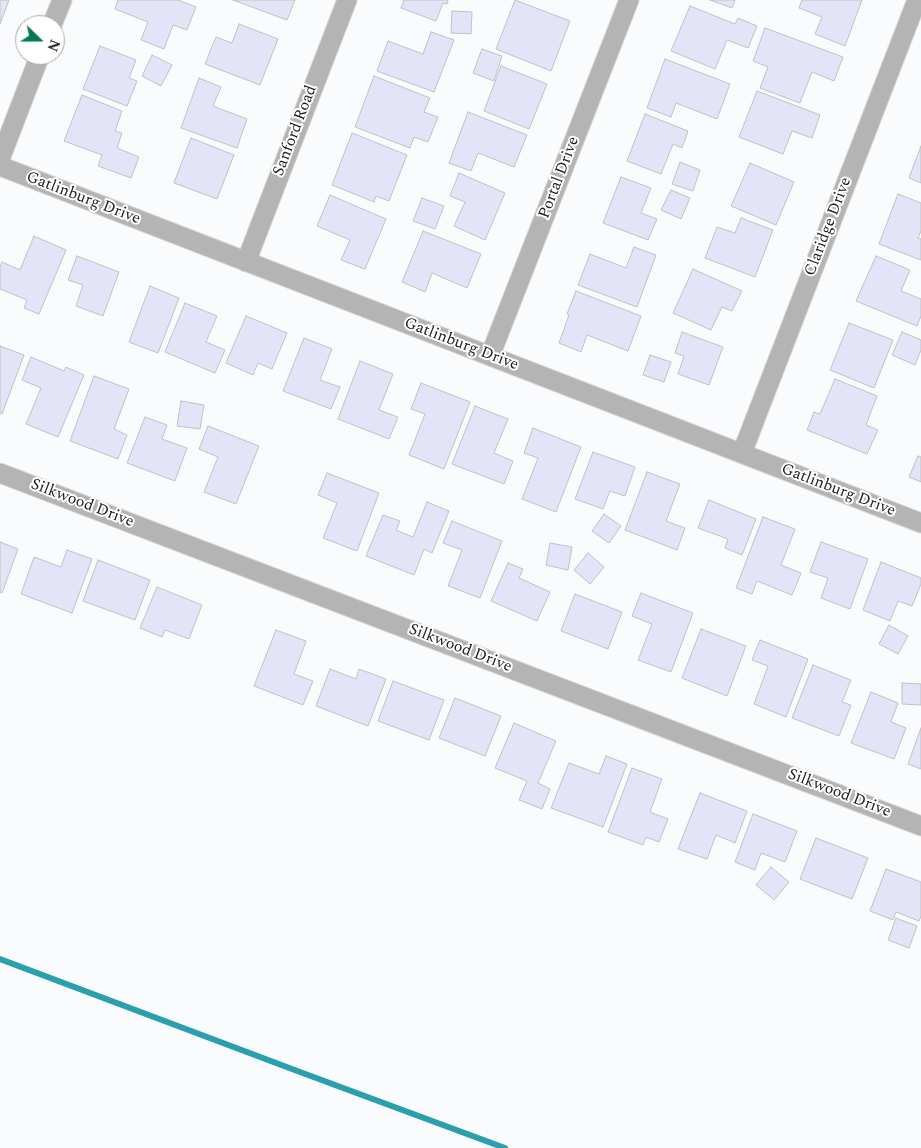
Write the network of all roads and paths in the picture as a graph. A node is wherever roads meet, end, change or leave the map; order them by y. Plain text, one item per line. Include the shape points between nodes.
1 (62, 0) edge
2 (347, 0) edge
3 (629, 0) edge
4 (917, 0) edge
5 (56, 15) edge
6 (36, 65) edge
7 (0, 160) edge
8 (0, 166) edge
9 (246, 262) junction
10 (490, 356) junction
11 (742, 454) junction
12 (0, 473) edge
13 (921, 523) edge
14 (921, 826) edge

1 - 5 street
2 - 9 street, Sanford Road
3 - 10 street, Portal Drive
4 - 11 street, Claridge Drive
6 - 7 street
8 - 9 street, Gatlinburg Drive
9 - 10 street, Gatlinburg Drive
10 - 11 street, Gatlinburg Drive
11 - 13 street, Gatlinburg Drive
12 - 14 street, Silkwood Drive

